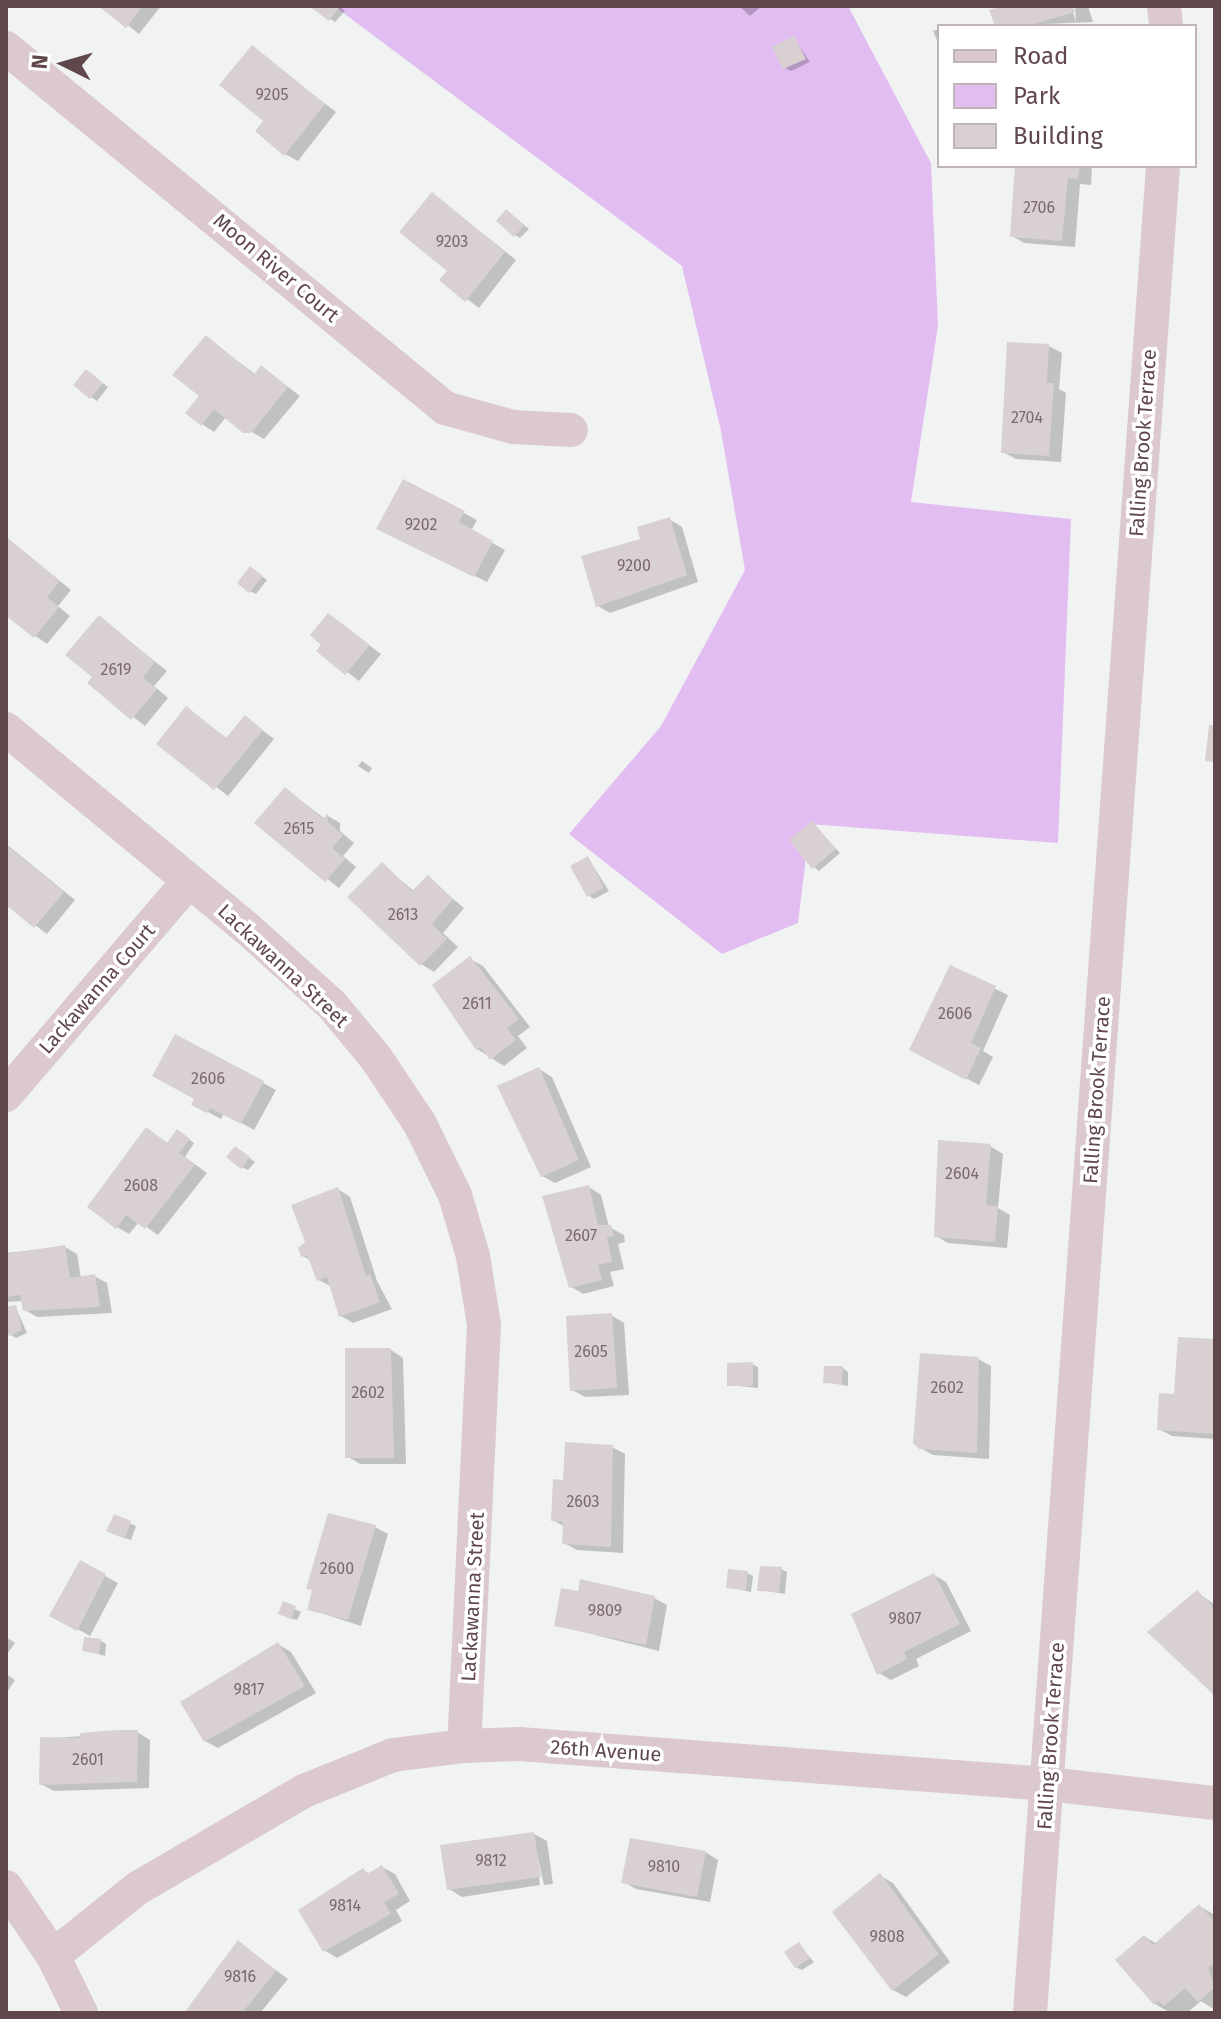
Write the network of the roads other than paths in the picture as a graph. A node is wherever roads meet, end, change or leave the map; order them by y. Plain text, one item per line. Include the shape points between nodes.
1 (6, 48) edge
2 (1163, 168) edge
3 (571, 430) dead end
4 (6, 729) edge
5 (188, 882) junction
6 (6, 1095) edge
7 (464, 1746) junction
8 (1048, 1784) junction
9 (1215, 1803) edge
10 (6, 1887) edge
11 (53, 1956) junction
12 (81, 2013) edge
13 (1030, 2013) edge

1 - 3 street, Moon River Court via 445,408 513,427
2 - 8 street, Falling Brook Terrace
4 - 5 street, Lackawanna Street
5 - 6 street, Lackawanna Court
5 - 7 street, Lackawanna Street via 332,1005 420,1124 455,1195 473,1256 484,1325
7 - 8 street, 26th Avenue via 519,1744
7 - 11 street, 26th Avenue via 393,1755 304,1791 138,1888
8 - 9 street, 26th Avenue
8 - 13 street, Falling Brook Terrace
10 - 11 street
11 - 12 street

